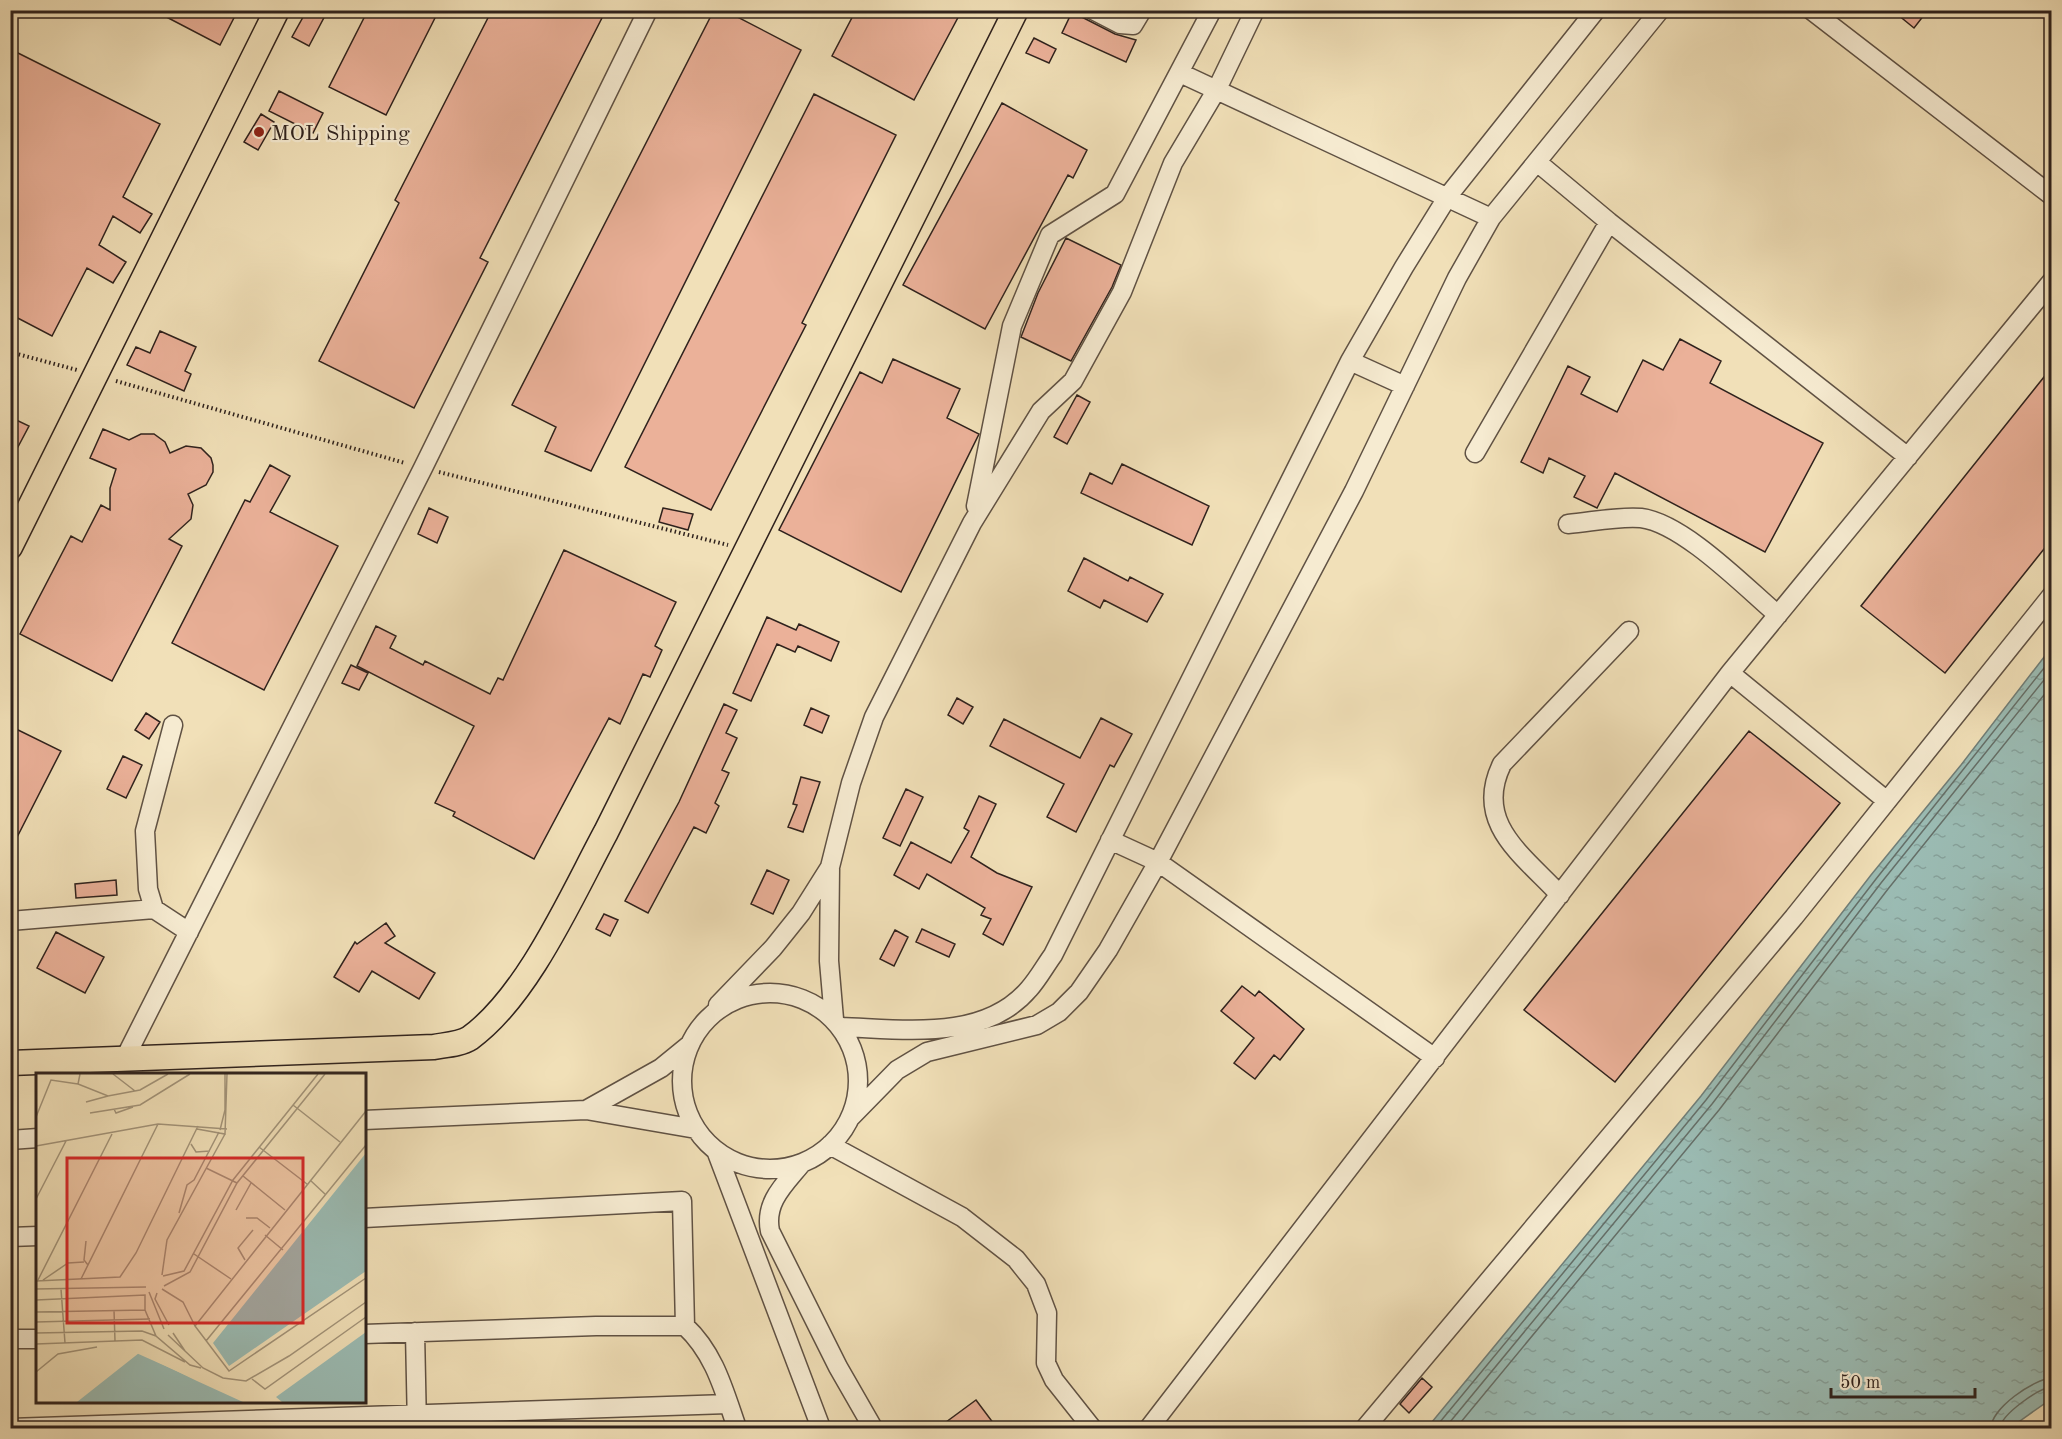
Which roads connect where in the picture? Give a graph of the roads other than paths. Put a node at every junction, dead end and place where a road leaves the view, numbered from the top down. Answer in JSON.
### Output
{"nodes":[{"id":1,"x":277,"y":10,"type":"edge"},
{"id":2,"x":648,"y":10,"type":"edge"},
{"id":3,"x":1016,"y":10,"type":"edge"},
{"id":4,"x":1093,"y":10,"type":"edge"},
{"id":5,"x":1142,"y":10,"type":"edge"},
{"id":6,"x":1212,"y":10,"type":"edge"},
{"id":7,"x":1255,"y":10,"type":"edge"},
{"id":8,"x":1596,"y":10,"type":"edge"},
{"id":9,"x":1660,"y":10,"type":"edge"},
{"id":10,"x":1811,"y":10,"type":"edge"},
{"id":11,"x":1180,"y":73,"type":"junction"},
{"id":12,"x":1217,"y":89,"type":"junction"},
{"id":13,"x":1537,"y":162,"type":"junction"},
{"id":14,"x":1448,"y":196,"type":"junction"},
{"id":15,"x":2052,"y":196,"type":"edge"},
{"id":16,"x":1491,"y":218,"type":"junction"},
{"id":17,"x":1608,"y":222,"type":"junction"},
{"id":18,"x":2052,"y":281,"type":"edge"},
{"id":19,"x":1350,"y":361,"type":"junction"},
{"id":20,"x":1405,"y":386,"type":"junction"},
{"id":21,"x":1475,"y":453,"type":"dead end"},
{"id":22,"x":1908,"y":457,"type":"junction"},
{"id":23,"x":972,"y":523,"type":"junction"},
{"id":24,"x":1568,"y":524,"type":"dead end"},
{"id":25,"x":10,"y":547,"type":"edge"},
{"id":26,"x":2052,"y":595,"type":"edge"},
{"id":27,"x":1778,"y":615,"type":"junction"},
{"id":28,"x":1629,"y":631,"type":"dead end"},
{"id":29,"x":1730,"y":673,"type":"junction"},
{"id":30,"x":173,"y":725,"type":"dead end"},
{"id":31,"x":1887,"y":801,"type":"junction"},
{"id":32,"x":1110,"y":840,"type":"junction"},
{"id":33,"x":1158,"y":862,"type":"junction"},
{"id":34,"x":831,"y":867,"type":"junction"},
{"id":35,"x":1560,"y":895,"type":"junction"},
{"id":36,"x":154,"y":909,"type":"junction"},
{"id":37,"x":10,"y":921,"type":"edge"},
{"id":38,"x":189,"y":932,"type":"junction"},
{"id":39,"x":709,"y":1016,"type":"junction"},
{"id":40,"x":838,"y":1023,"type":"junction"},
{"id":41,"x":687,"y":1046,"type":"junction"},
{"id":42,"x":1435,"y":1058,"type":"junction"},
{"id":43,"x":124,"y":1060,"type":"junction"},
{"id":44,"x":10,"y":1063,"type":"edge"},
{"id":45,"x":586,"y":1110,"type":"junction"},
{"id":46,"x":851,"y":1117,"type":"junction"},
{"id":47,"x":366,"y":1120,"type":"edge"},
{"id":48,"x":696,"y":1129,"type":"junction"},
{"id":49,"x":36,"y":1138,"type":"edge"},
{"id":50,"x":10,"y":1140,"type":"edge"},
{"id":51,"x":831,"y":1145,"type":"junction"},
{"id":52,"x":717,"y":1153,"type":"junction"},
{"id":53,"x":802,"y":1163,"type":"junction"},
{"id":54,"x":366,"y":1218,"type":"edge"},
{"id":55,"x":36,"y":1236,"type":"edge"},
{"id":56,"x":10,"y":1237,"type":"edge"},
{"id":57,"x":685,"y":1326,"type":"junction"},
{"id":58,"x":415,"y":1332,"type":"junction"},
{"id":59,"x":366,"y":1334,"type":"edge"},
{"id":60,"x":10,"y":1339,"type":"edge"},
{"id":61,"x":36,"y":1339,"type":"edge"},
{"id":62,"x":728,"y":1404,"type":"junction"},
{"id":63,"x":416,"y":1421,"type":"edge"},
{"id":64,"x":10,"y":1428,"type":"edge"},
{"id":65,"x":737,"y":1428,"type":"edge"},
{"id":66,"x":821,"y":1428,"type":"edge"},
{"id":67,"x":873,"y":1428,"type":"edge"},
{"id":68,"x":1092,"y":1428,"type":"edge"},
{"id":69,"x":1149,"y":1428,"type":"edge"},
{"id":70,"x":1365,"y":1428,"type":"edge"}],
"edges":[{"from":1,"to":25,"type":"main road"},
{"from":2,"to":38,"type":"street"},
{"from":3,"to":43,"type":"main road"},
{"from":4,"to":5,"type":"street"},
{"from":6,"to":11,"type":"street"},
{"from":7,"to":12,"type":"street"},
{"from":8,"to":14,"type":"street"},
{"from":9,"to":13,"type":"street"},
{"from":10,"to":15,"type":"street"},
{"from":11,"to":12,"type":"street"},
{"from":11,"to":23,"type":"street"},
{"from":12,"to":14,"type":"street"},
{"from":12,"to":23,"type":"street"},
{"from":13,"to":16,"type":"street"},
{"from":13,"to":17,"type":"street"},
{"from":14,"to":16,"type":"street"},
{"from":14,"to":19,"type":"street"},
{"from":16,"to":20,"type":"street"},
{"from":17,"to":21,"type":"street"},
{"from":17,"to":22,"type":"street"},
{"from":18,"to":22,"type":"street"},
{"from":19,"to":20,"type":"street"},
{"from":19,"to":32,"type":"street"},
{"from":20,"to":33,"type":"street"},
{"from":22,"to":27,"type":"street"},
{"from":23,"to":34,"type":"street"},
{"from":24,"to":27,"type":"street"},
{"from":26,"to":31,"type":"street"},
{"from":27,"to":29,"type":"street"},
{"from":28,"to":35,"type":"street"},
{"from":29,"to":31,"type":"street"},
{"from":29,"to":35,"type":"street"},
{"from":30,"to":36,"type":"street"},
{"from":31,"to":70,"type":"street"},
{"from":32,"to":33,"type":"street"},
{"from":32,"to":40,"type":"street"},
{"from":33,"to":42,"type":"street"},
{"from":33,"to":46,"type":"street"},
{"from":34,"to":39,"type":"street"},
{"from":34,"to":40,"type":"street"},
{"from":35,"to":42,"type":"street"},
{"from":36,"to":37,"type":"street"},
{"from":36,"to":38,"type":"street"},
{"from":38,"to":43,"type":"street"},
{"from":39,"to":40,"type":"street"},
{"from":39,"to":41,"type":"street"},
{"from":40,"to":46,"type":"street"},
{"from":41,"to":45,"type":"street"},
{"from":41,"to":48,"type":"street"},
{"from":42,"to":69,"type":"street"},
{"from":43,"to":44,"type":"main road"},
{"from":45,"to":47,"type":"street"},
{"from":45,"to":48,"type":"street"},
{"from":46,"to":51,"type":"street"},
{"from":48,"to":52,"type":"street"},
{"from":49,"to":50,"type":"street"},
{"from":51,"to":53,"type":"street"},
{"from":51,"to":68,"type":"street"},
{"from":52,"to":53,"type":"street"},
{"from":52,"to":66,"type":"street"},
{"from":53,"to":67,"type":"street"},
{"from":54,"to":57,"type":"street"},
{"from":55,"to":56,"type":"street"},
{"from":57,"to":58,"type":"street"},
{"from":57,"to":62,"type":"street"},
{"from":58,"to":59,"type":"street"},
{"from":58,"to":63,"type":"street"},
{"from":60,"to":61,"type":"street"},
{"from":62,"to":63,"type":"street"},
{"from":62,"to":65,"type":"street"},
{"from":63,"to":64,"type":"street"}]}
